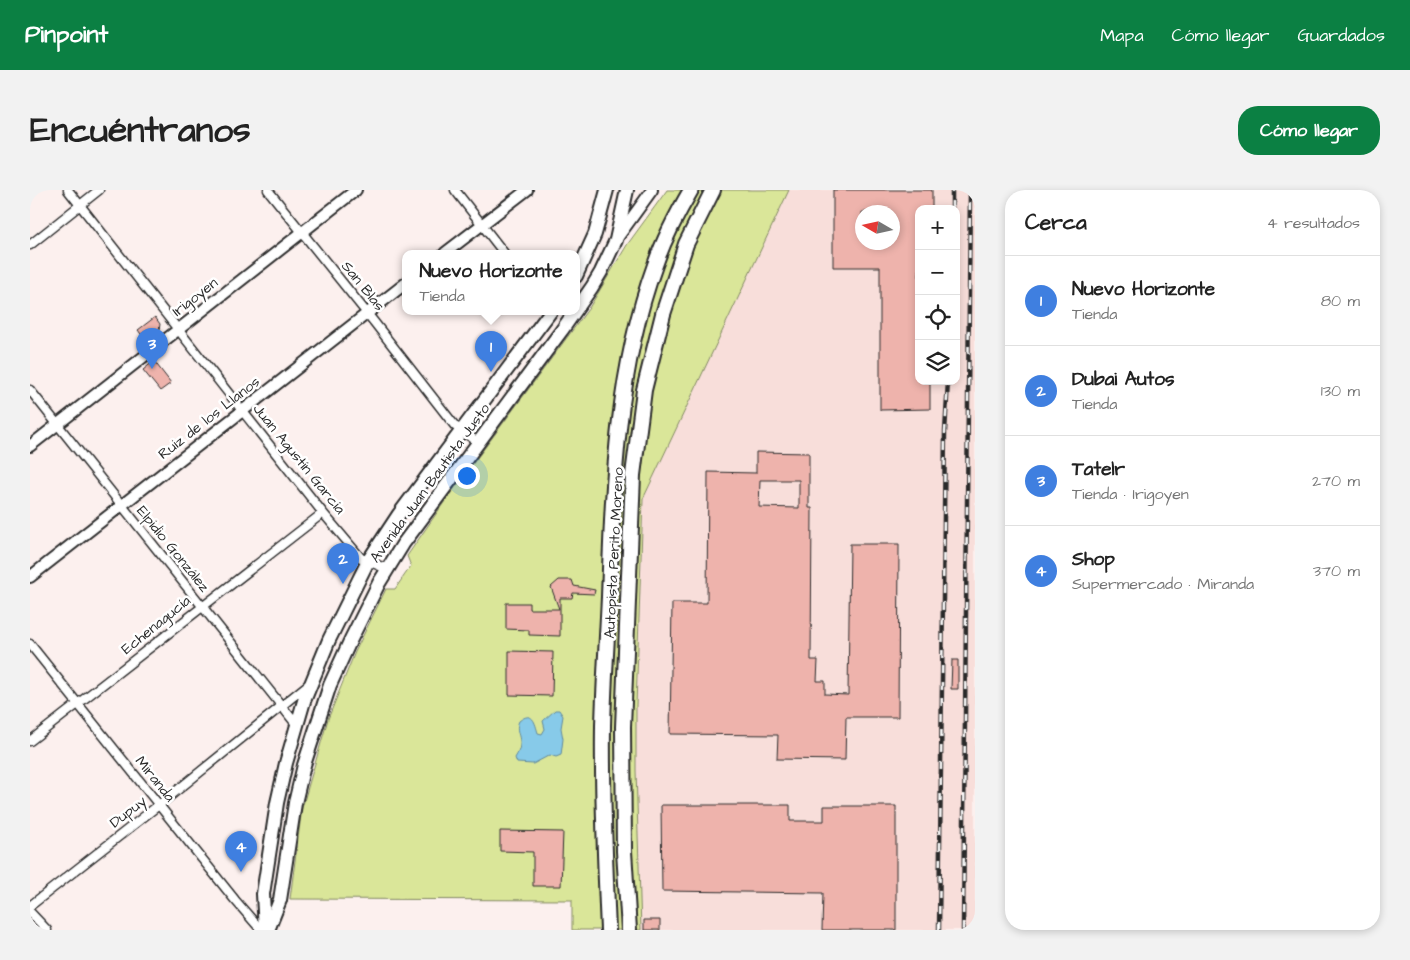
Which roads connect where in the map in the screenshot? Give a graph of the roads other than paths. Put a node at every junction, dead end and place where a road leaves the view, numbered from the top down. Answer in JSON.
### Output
{"nodes":[{"id":1,"x":68,"y":190,"type":"edge"},
{"id":2,"x":98,"y":190,"type":"edge"},
{"id":3,"x":268,"y":190,"type":"edge"},
{"id":4,"x":356,"y":190,"type":"edge"},
{"id":5,"x":455,"y":190,"type":"edge"},
{"id":6,"x":527,"y":190,"type":"edge"},
{"id":7,"x":607,"y":190,"type":"edge"},
{"id":8,"x":627,"y":190,"type":"edge"},
{"id":9,"x":652,"y":190,"type":"edge"},
{"id":10,"x":690,"y":190,"type":"edge"},
{"id":11,"x":713,"y":190,"type":"edge"},
{"id":12,"x":80,"y":204,"type":"junction"},
{"id":13,"x":482,"y":225,"type":"junction"},
{"id":14,"x":301,"y":233,"type":"junction"},
{"id":15,"x":616,"y":240,"type":"junction"},
{"id":16,"x":30,"y":244,"type":"edge"},
{"id":17,"x":449,"y":250,"type":"edge"},
{"id":18,"x":502,"y":250,"type":"edge"},
{"id":19,"x":580,"y":267,"type":"edge"},
{"id":20,"x":402,"y":286,"type":"edge"},
{"id":21,"x":580,"y":305,"type":"edge"},
{"id":22,"x":367,"y":313,"type":"junction"},
{"id":23,"x":547,"y":315,"type":"edge"},
{"id":24,"x":572,"y":315,"type":"edge"},
{"id":25,"x":178,"y":330,"type":"junction"},
{"id":26,"x":30,"y":390,"type":"edge"},
{"id":27,"x":243,"y":412,"type":"junction"},
{"id":28,"x":58,"y":424,"type":"junction"},
{"id":29,"x":462,"y":431,"type":"junction"},
{"id":30,"x":478,"y":442,"type":"junction"},
{"id":31,"x":30,"y":446,"type":"edge"},
{"id":32,"x":121,"y":506,"type":"junction"},
{"id":33,"x":323,"y":513,"type":"junction"},
{"id":34,"x":368,"y":561,"type":"junction"},
{"id":35,"x":387,"y":569,"type":"junction"},
{"id":36,"x":30,"y":577,"type":"edge"},
{"id":37,"x":202,"y":607,"type":"junction"},
{"id":38,"x":30,"y":644,"type":"edge"},
{"id":39,"x":312,"y":682,"type":"junction"},
{"id":40,"x":78,"y":705,"type":"junction"},
{"id":41,"x":281,"y":706,"type":"junction"},
{"id":42,"x":296,"y":724,"type":"junction"},
{"id":43,"x":30,"y":742,"type":"edge"},
{"id":44,"x":159,"y":805,"type":"junction"},
{"id":45,"x":30,"y":906,"type":"edge"},
{"id":46,"x":30,"y":912,"type":"edge"},
{"id":47,"x":46,"y":930,"type":"edge"},
{"id":48,"x":261,"y":930,"type":"edge"},
{"id":49,"x":266,"y":930,"type":"edge"},
{"id":50,"x":608,"y":930,"type":"edge"},
{"id":51,"x":629,"y":930,"type":"edge"}],
"edges":[{"from":1,"to":12,"type":"street","name":"Juan Agustín García"},
{"from":2,"to":12,"type":"street"},
{"from":3,"to":14,"type":"street","name":"San Blas"},
{"from":4,"to":14,"type":"street","name":"Irigoyen"},
{"from":5,"to":13,"type":"street"},
{"from":6,"to":13,"type":"street"},
{"from":7,"to":19,"type":"main road"},
{"from":8,"to":15,"type":"main road","name":"Avenida Juan Bautista Justo"},
{"from":9,"to":15,"type":"street"},
{"from":10,"to":50,"type":"highway","name":"Autopista Perito Moreno"},
{"from":11,"to":51,"type":"highway","name":"Autopista Perito Moreno"},
{"from":12,"to":16,"type":"street"},
{"from":12,"to":25,"type":"street","name":"Juan Agustín García"},
{"from":13,"to":17,"type":"street"},
{"from":13,"to":18,"type":"street"},
{"from":14,"to":22,"type":"street","name":"San Blas"},
{"from":14,"to":25,"type":"street","name":"Irigoyen"},
{"from":15,"to":21,"type":"main road","name":"Avenida Juan Bautista Justo"},
{"from":20,"to":22,"type":"street","name":"Ruiz de los Llanos"},
{"from":22,"to":27,"type":"street","name":"Ruiz de los Llanos"},
{"from":22,"to":29,"type":"street","name":"San Blas"},
{"from":23,"to":29,"type":"main road","name":"Avenida Juan Bautista Justo"},
{"from":24,"to":30,"type":"main road","name":"Avenida Juan Bautista Justo"},
{"from":25,"to":27,"type":"street","name":"Juan Agustín García"},
{"from":25,"to":28,"type":"street","name":"Irigoyen"},
{"from":26,"to":28,"type":"street","name":"Elpidio González"},
{"from":27,"to":32,"type":"street","name":"Ruiz de los Llanos"},
{"from":27,"to":33,"type":"street","name":"Juan Agustín García"},
{"from":28,"to":31,"type":"street","name":"Irigoyen"},
{"from":28,"to":32,"type":"street","name":"Elpidio González"},
{"from":29,"to":30,"type":"street","name":"San Blas"},
{"from":29,"to":34,"type":"main road","name":"Avenida Juan Bautista Justo"},
{"from":30,"to":35,"type":"main road","name":"Avenida Juan Bautista Justo"},
{"from":32,"to":36,"type":"street","name":"Ruiz de los Llanos"},
{"from":32,"to":37,"type":"street","name":"Elpidio González"},
{"from":33,"to":34,"type":"street","name":"Juan Agustín García"},
{"from":33,"to":37,"type":"street","name":"Echenagucía"},
{"from":34,"to":35,"type":"street","name":"Juan Agustín García"},
{"from":34,"to":39,"type":"main road","name":"Avenida Juan Bautista Justo"},
{"from":35,"to":49,"type":"main road","name":"Avenida Juan Bautista Justo"},
{"from":37,"to":40,"type":"street","name":"Echenagucía"},
{"from":37,"to":41,"type":"street","name":"Elpidio González"},
{"from":38,"to":40,"type":"street","name":"Miranda"},
{"from":39,"to":41,"type":"street","name":"Dupuy"},
{"from":39,"to":42,"type":"main road","name":"Avenida Juan Bautista Justo"},
{"from":40,"to":43,"type":"street","name":"Echenagucía"},
{"from":40,"to":44,"type":"street","name":"Miranda"},
{"from":41,"to":42,"type":"street","name":"Elpidio González"},
{"from":41,"to":44,"type":"street","name":"Dupuy"},
{"from":42,"to":49,"type":"main road","name":"Avenida Juan Bautista Justo"},
{"from":44,"to":45,"type":"street","name":"Dupuy"},
{"from":44,"to":48,"type":"street","name":"Miranda"},
{"from":46,"to":47,"type":"street"}]}
